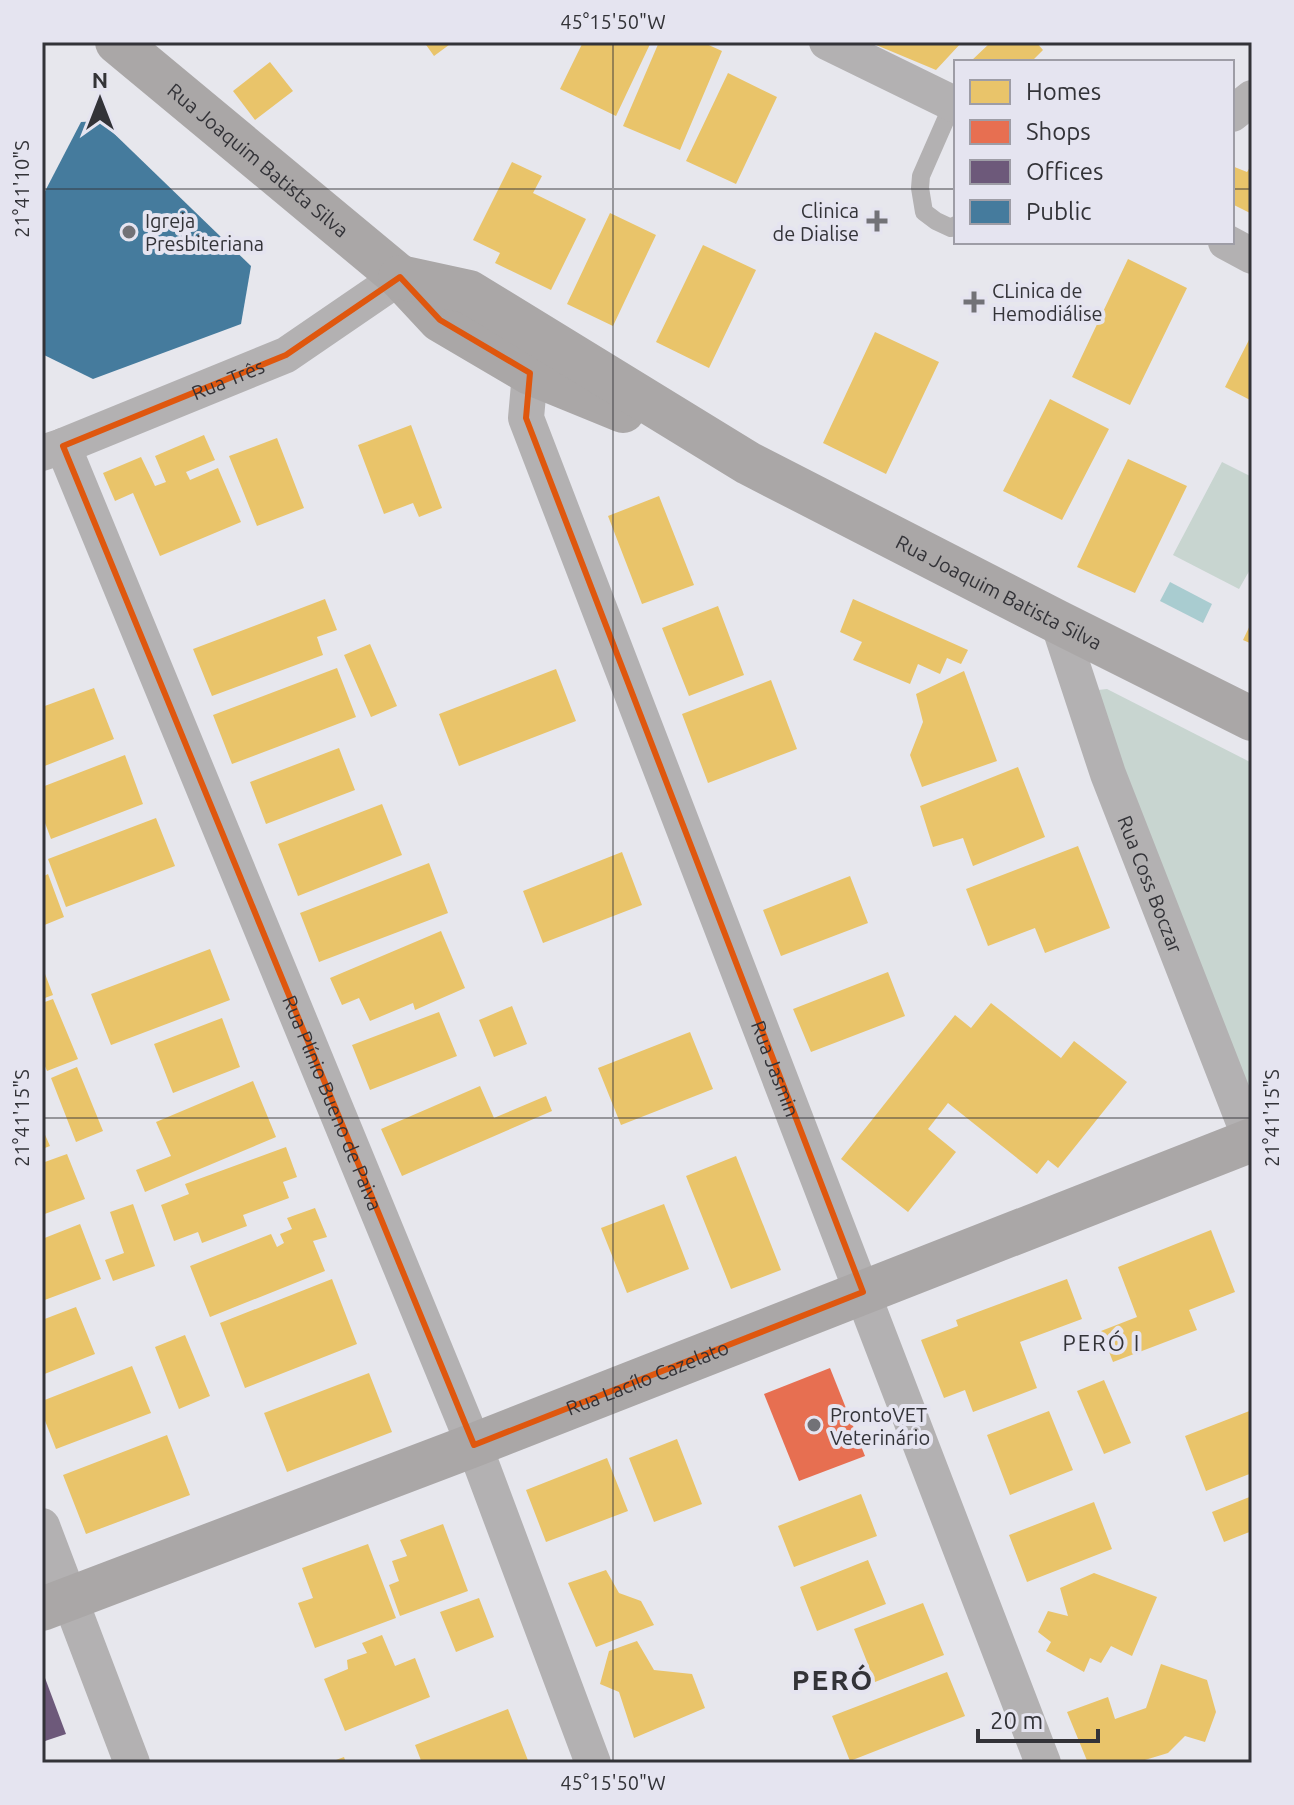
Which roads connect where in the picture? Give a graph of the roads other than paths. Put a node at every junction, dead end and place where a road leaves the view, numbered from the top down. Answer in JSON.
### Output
{"nodes":[{"id":1,"x":117,"y":42,"type":"edge"},
{"id":2,"x":827,"y":42,"type":"edge"},
{"id":3,"x":1252,"y":98,"type":"edge"},
{"id":4,"x":954,"y":104,"type":"edge"},
{"id":5,"x":1234,"y":112,"type":"edge"},
{"id":6,"x":954,"y":226,"type":"edge"},
{"id":7,"x":1230,"y":244,"type":"edge"},
{"id":8,"x":1252,"y":256,"type":"edge"},
{"id":9,"x":400,"y":277,"type":"junction"},
{"id":10,"x":530,"y":373,"type":"junction"},
{"id":11,"x":52,"y":450,"type":"edge"},
{"id":12,"x":748,"y":463,"type":"junction"},
{"id":13,"x":1058,"y":622,"type":"junction"},
{"id":14,"x":1252,"y":719,"type":"edge"},
{"id":15,"x":1252,"y":1141,"type":"edge"},
{"id":16,"x":863,"y":1292,"type":"junction"},
{"id":17,"x":474,"y":1445,"type":"junction"},
{"id":18,"x":42,"y":1526,"type":"edge"},
{"id":19,"x":56,"y":1603,"type":"edge"},
{"id":20,"x":132,"y":1763,"type":"edge"},
{"id":21,"x":593,"y":1763,"type":"edge"},
{"id":22,"x":1043,"y":1763,"type":"edge"}],
"edges":[{"from":1,"to":9,"type":"street","name":"Rua Joaquim Batista Silva"},
{"from":2,"to":4,"type":"street"},
{"from":3,"to":5,"type":"street"},
{"from":4,"to":6,"type":"lane"},
{"from":7,"to":8,"type":"street"},
{"from":9,"to":10,"type":"street","name":"Rua Joaquim Batista Silva"},
{"from":9,"to":11,"type":"street","name":"Rua Três"},
{"from":9,"to":12,"type":"street","name":"Rua Joaquim Batista Silva"},
{"from":10,"to":12,"type":"street","name":"Rua Joaquim Batista Silva"},
{"from":10,"to":16,"type":"street","name":"Rua Jasmin"},
{"from":11,"to":17,"type":"street","name":"Rua Plínio Bueno de Paiva"},
{"from":12,"to":13,"type":"street","name":"Rua Joaquim Batista Silva"},
{"from":13,"to":14,"type":"street","name":"Rua Joaquim Batista Silva"},
{"from":13,"to":15,"type":"street","name":"Rua Coss Boczar"},
{"from":15,"to":16,"type":"street","name":"Rua Lacílo Cazelato"},
{"from":16,"to":17,"type":"street","name":"Rua Lacílo Cazelato"},
{"from":16,"to":22,"type":"street","name":"Rua Jasmin"},
{"from":17,"to":19,"type":"street","name":"Rua Lacílo Cazelato"},
{"from":17,"to":21,"type":"street","name":"Rua Plínio Bueno de Paiva"},
{"from":18,"to":19,"type":"street"},
{"from":19,"to":20,"type":"street"}]}
